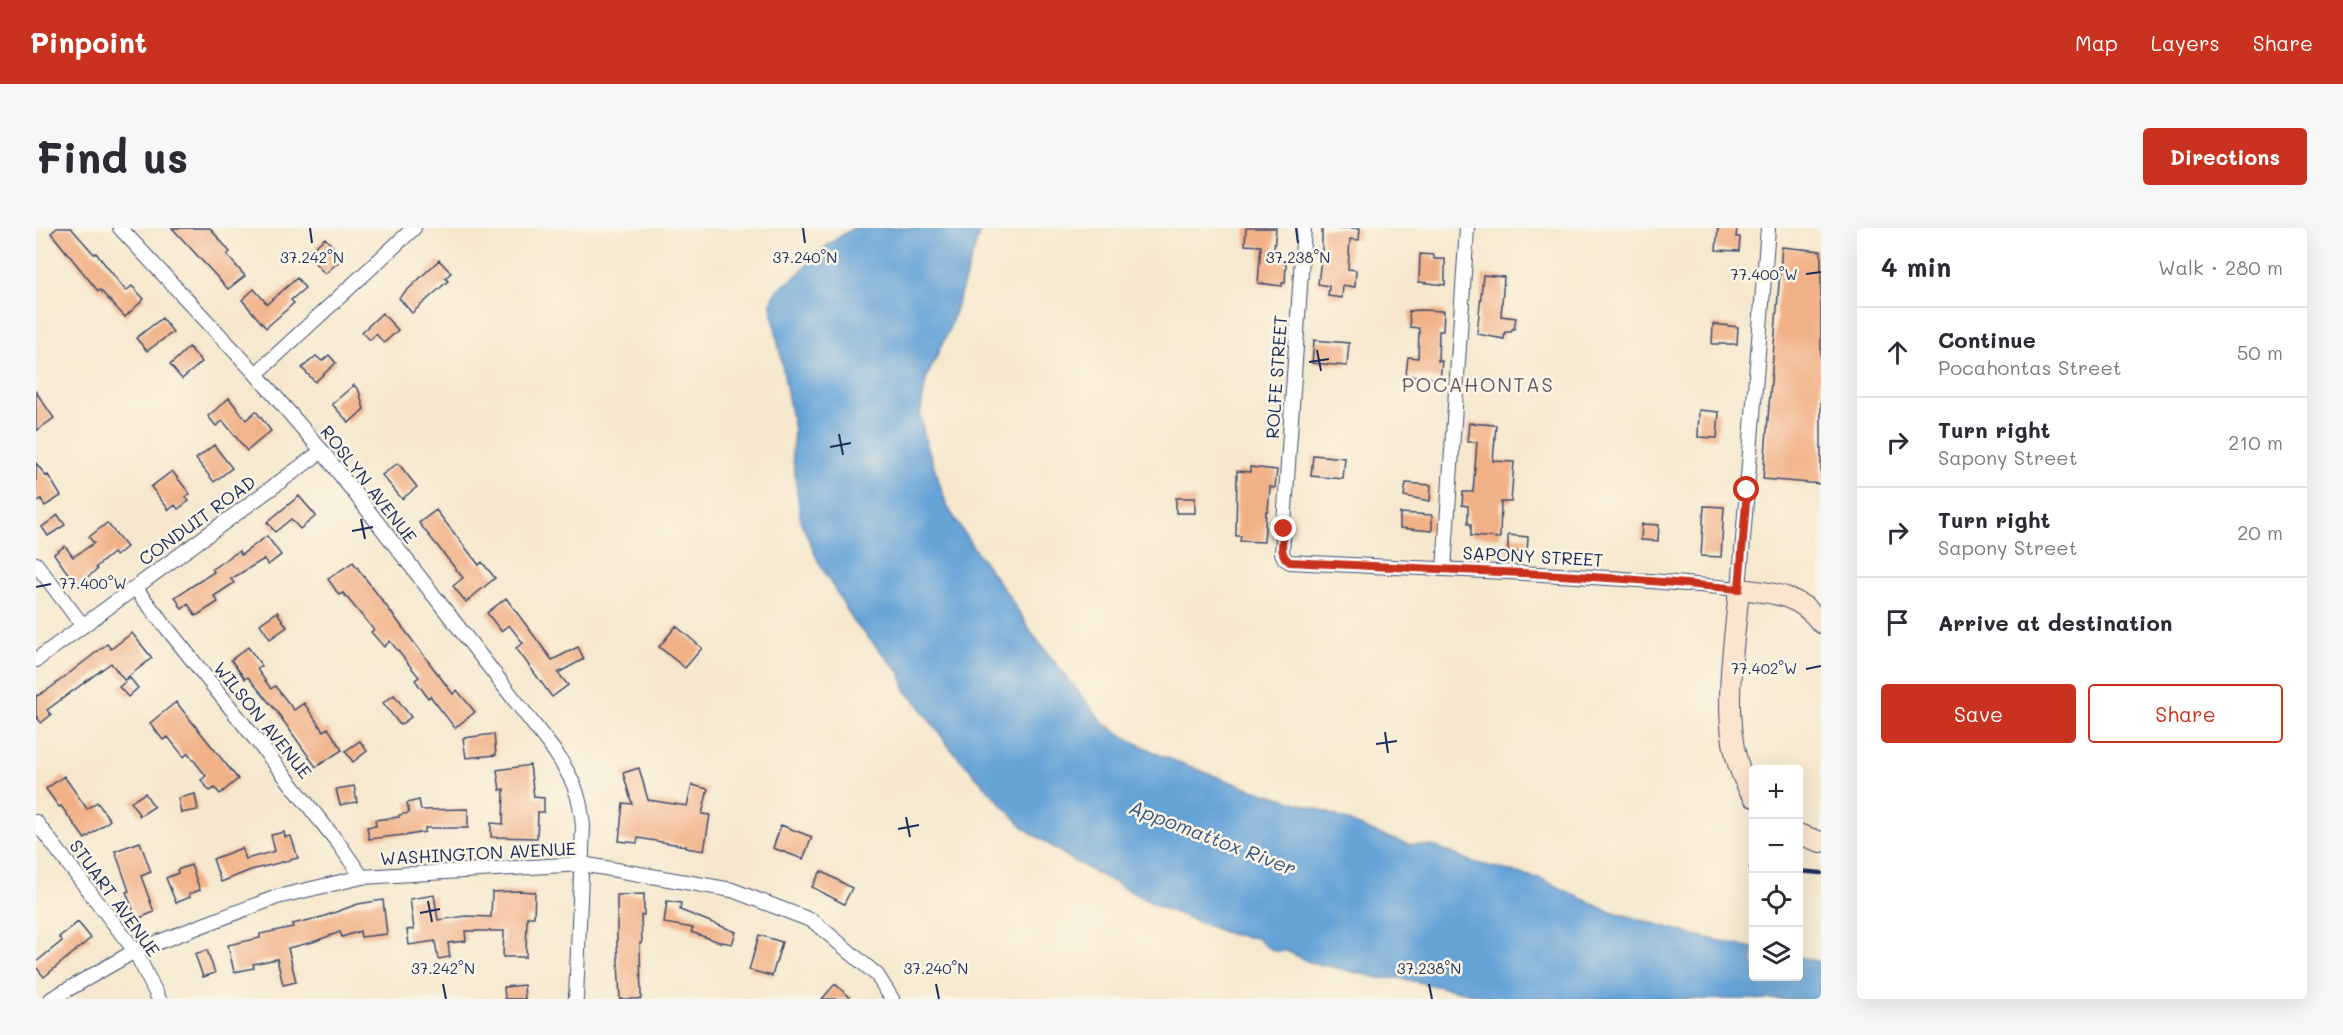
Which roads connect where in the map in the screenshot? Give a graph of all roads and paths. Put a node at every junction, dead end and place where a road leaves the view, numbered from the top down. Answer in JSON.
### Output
{"nodes":[{"id":1,"x":120,"y":228,"type":"edge"},
{"id":2,"x":414,"y":228,"type":"edge"},
{"id":3,"x":1304,"y":228,"type":"edge"},
{"id":4,"x":1467,"y":228,"type":"edge"},
{"id":5,"x":1768,"y":228,"type":"edge"},
{"id":6,"x":256,"y":374,"type":"junction"},
{"id":7,"x":322,"y":451,"type":"junction"},
{"id":8,"x":1284,"y":529,"type":"joint"},
{"id":9,"x":36,"y":564,"type":"edge"},
{"id":10,"x":1444,"y":569,"type":"junction"},
{"id":11,"x":135,"y":588,"type":"junction"},
{"id":12,"x":1739,"y":589,"type":"junction"},
{"id":13,"x":1821,"y":623,"type":"edge"},
{"id":14,"x":84,"y":626,"type":"junction"},
{"id":15,"x":36,"y":660,"type":"edge"},
{"id":16,"x":1749,"y":788,"type":"edge"},
{"id":17,"x":36,"y":822,"type":"edge"},
{"id":18,"x":1803,"y":836,"type":"edge"},
{"id":19,"x":1821,"y":842,"type":"edge"},
{"id":20,"x":582,"y":864,"type":"junction"},
{"id":21,"x":362,"y":877,"type":"junction"},
{"id":22,"x":135,"y":951,"type":"junction"},
{"id":23,"x":51,"y":999,"type":"edge"},
{"id":24,"x":159,"y":999,"type":"edge"},
{"id":25,"x":576,"y":999,"type":"edge"},
{"id":26,"x":892,"y":999,"type":"edge"}],
"edges":[{"from":1,"to":6,"type":"street","name":"ROSLYN AVENUE"},
{"from":2,"to":6,"type":"street"},
{"from":3,"to":8,"type":"street","name":"ROLFE STREET"},
{"from":4,"to":10,"type":"street"},
{"from":5,"to":12,"type":"street"},
{"from":6,"to":7,"type":"street","name":"ROSLYN AVENUE"},
{"from":7,"to":11,"type":"street","name":"CONDUIT ROAD"},
{"from":7,"to":20,"type":"street","name":"ROSLYN AVENUE"},
{"from":8,"to":10,"type":"street","name":"SAPONY STREET"},
{"from":9,"to":14,"type":"street"},
{"from":10,"to":12,"type":"street","name":"SAPONY STREET"},
{"from":11,"to":14,"type":"street","name":"CONDUIT ROAD"},
{"from":11,"to":21,"type":"street","name":"WILSON AVENUE"},
{"from":12,"to":13,"type":"street"},
{"from":12,"to":16,"type":"street"},
{"from":14,"to":15,"type":"street","name":"CONDUIT ROAD"},
{"from":17,"to":22,"type":"street","name":"STUART AVENUE"},
{"from":18,"to":19,"type":"street"},
{"from":20,"to":21,"type":"street","name":"WASHINGTON AVENUE"},
{"from":20,"to":25,"type":"street","name":"ROSLYN AVENUE"},
{"from":20,"to":26,"type":"street","name":"WASHINGTON AVENUE"},
{"from":21,"to":22,"type":"street","name":"WASHINGTON AVENUE"},
{"from":22,"to":23,"type":"street","name":"WASHINGTON AVENUE"},
{"from":22,"to":24,"type":"street","name":"STUART AVENUE"}]}
